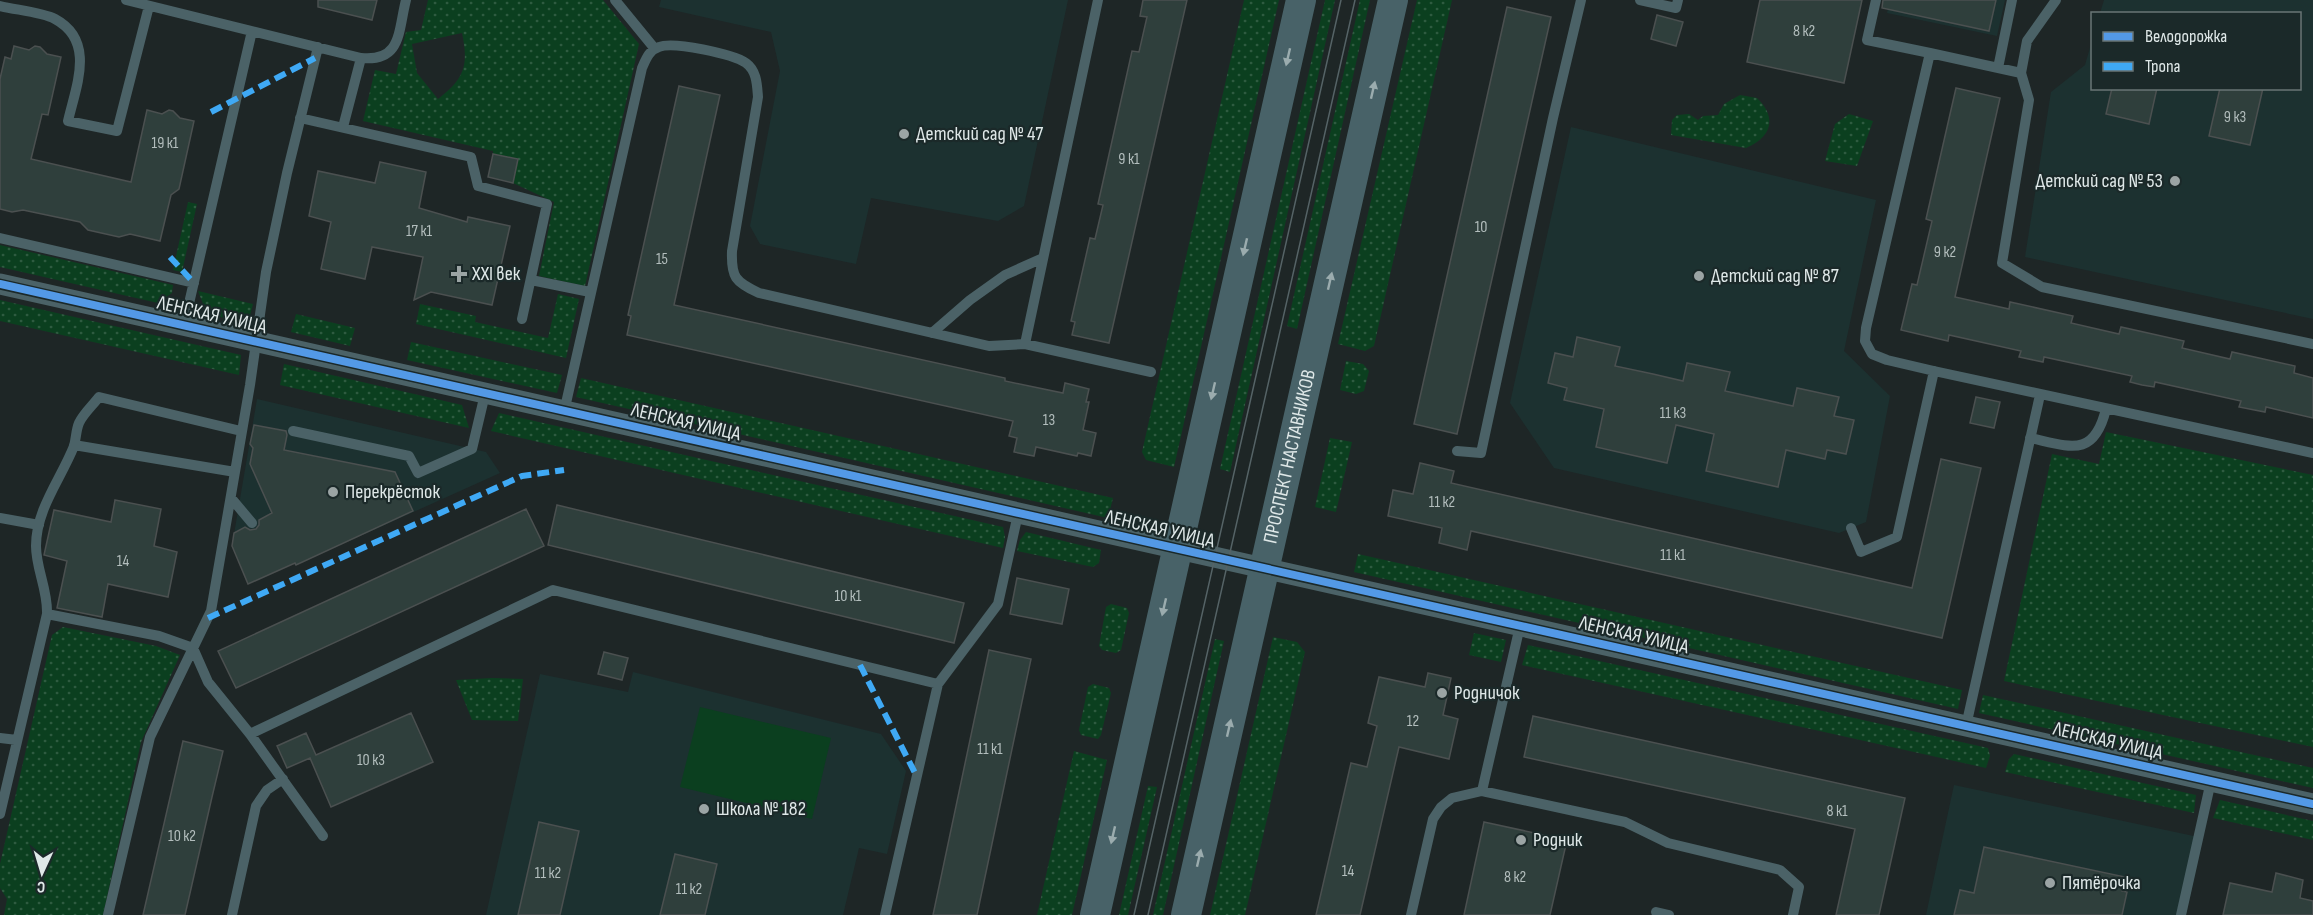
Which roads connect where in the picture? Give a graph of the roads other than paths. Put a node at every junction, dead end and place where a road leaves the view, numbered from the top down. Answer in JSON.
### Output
{"nodes":[{"id":1,"x":126,"y":0,"type":"edge"},
{"id":2,"x":406,"y":0,"type":"edge"},
{"id":3,"x":615,"y":0,"type":"edge"},
{"id":4,"x":1098,"y":0,"type":"edge"},
{"id":5,"x":1301,"y":0,"type":"edge"},
{"id":6,"x":1394,"y":0,"type":"edge"},
{"id":7,"x":1581,"y":0,"type":"edge"},
{"id":8,"x":1640,"y":0,"type":"edge"},
{"id":9,"x":1678,"y":0,"type":"edge"},
{"id":10,"x":1876,"y":0,"type":"edge"},
{"id":11,"x":2012,"y":0,"type":"edge"},
{"id":12,"x":2056,"y":0,"type":"edge"},
{"id":13,"x":0,"y":6,"type":"edge"},
{"id":14,"x":149,"y":6,"type":"junction"},
{"id":15,"x":252,"y":31,"type":"junction"},
{"id":16,"x":318,"y":47,"type":"junction"},
{"id":17,"x":655,"y":48,"type":"junction"},
{"id":18,"x":1930,"y":53,"type":"junction"},
{"id":19,"x":361,"y":58,"type":"junction"},
{"id":20,"x":1998,"y":68,"type":"junction"},
{"id":21,"x":2021,"y":73,"type":"junction"},
{"id":22,"x":300,"y":118,"type":"junction"},
{"id":23,"x":343,"y":127,"type":"junction"},
{"id":24,"x":0,"y":238,"type":"edge"},
{"id":25,"x":1043,"y":258,"type":"junction"},
{"id":26,"x":531,"y":280,"type":"junction"},
{"id":27,"x":194,"y":283,"type":"junction"},
{"id":28,"x":0,"y":284,"type":"edge"},
{"id":29,"x":590,"y":292,"type":"junction"},
{"id":30,"x":522,"y":319,"type":"dead end"},
{"id":31,"x":184,"y":325,"type":"junction"},
{"id":32,"x":932,"y":333,"type":"junction"},
{"id":33,"x":256,"y":342,"type":"junction"},
{"id":34,"x":1025,"y":344,"type":"junction"},
{"id":35,"x":2313,"y":344,"type":"edge"},
{"id":36,"x":1934,"y":371,"type":"junction"},
{"id":37,"x":1151,"y":372,"type":"dead end"},
{"id":38,"x":484,"y":394,"type":"junction"},
{"id":39,"x":2040,"y":394,"type":"junction"},
{"id":40,"x":2106,"y":409,"type":"junction"},
{"id":41,"x":564,"y":412,"type":"junction"},
{"id":42,"x":241,"y":431,"type":"junction"},
{"id":43,"x":293,"y":431,"type":"dead end"},
{"id":44,"x":2030,"y":438,"type":"junction"},
{"id":45,"x":74,"y":445,"type":"junction"},
{"id":46,"x":1457,"y":451,"type":"dead end"},
{"id":47,"x":2313,"y":453,"type":"edge"},
{"id":48,"x":235,"y":472,"type":"junction"},
{"id":49,"x":231,"y":498,"type":"junction"},
{"id":50,"x":1018,"y":514,"type":"junction"},
{"id":51,"x":0,"y":518,"type":"edge"},
{"id":52,"x":252,"y":523,"type":"dead end"},
{"id":53,"x":39,"y":525,"type":"junction"},
{"id":54,"x":1851,"y":528,"type":"dead end"},
{"id":55,"x":1177,"y":550,"type":"junction"},
{"id":56,"x":1264,"y":569,"type":"junction"},
{"id":57,"x":47,"y":614,"type":"junction"},
{"id":58,"x":1520,"y":626,"type":"junction"},
{"id":59,"x":193,"y":648,"type":"junction"},
{"id":60,"x":938,"y":684,"type":"junction"},
{"id":61,"x":1966,"y":726,"type":"junction"},
{"id":62,"x":250,"y":734,"type":"junction"},
{"id":63,"x":0,"y":738,"type":"edge"},
{"id":64,"x":17,"y":740,"type":"junction"},
{"id":65,"x":283,"y":779,"type":"junction"},
{"id":66,"x":2211,"y":781,"type":"junction"},
{"id":67,"x":1482,"y":791,"type":"junction"},
{"id":68,"x":2313,"y":804,"type":"edge"},
{"id":69,"x":0,"y":814,"type":"edge"},
{"id":70,"x":323,"y":836,"type":"dead end"},
{"id":71,"x":1656,"y":912,"type":"dead end"},
{"id":72,"x":108,"y":915,"type":"edge"},
{"id":73,"x":232,"y":915,"type":"edge"},
{"id":74,"x":885,"y":915,"type":"edge"},
{"id":75,"x":1095,"y":915,"type":"edge"},
{"id":76,"x":1186,"y":915,"type":"edge"},
{"id":77,"x":1411,"y":915,"type":"edge"},
{"id":78,"x":1669,"y":915,"type":"edge"},
{"id":79,"x":1793,"y":915,"type":"edge"},
{"id":80,"x":2181,"y":915,"type":"edge"}],
"edges":[{"from":1,"to":14,"type":"lane"},
{"from":2,"to":19,"type":"lane"},
{"from":3,"to":17,"type":"lane"},
{"from":4,"to":25,"type":"lane"},
{"from":5,"to":55,"type":"main road","one_way":true},
{"from":56,"to":6,"type":"main road","name":"ПРОСПЕКТ НАСТАВНИКОВ","one_way":true},
{"from":7,"to":46,"type":"lane"},
{"from":8,"to":9,"type":"lane"},
{"from":10,"to":18,"type":"lane"},
{"from":11,"to":20,"type":"lane"},
{"from":12,"to":21,"type":"lane"},
{"from":13,"to":14,"type":"lane"},
{"from":14,"to":15,"type":"lane"},
{"from":15,"to":16,"type":"lane"},
{"from":15,"to":27,"type":"lane"},
{"from":16,"to":19,"type":"lane"},
{"from":16,"to":22,"type":"lane"},
{"from":17,"to":29,"type":"lane"},
{"from":17,"to":32,"type":"lane"},
{"from":18,"to":20,"type":"lane"},
{"from":18,"to":36,"type":"lane"},
{"from":19,"to":23,"type":"lane"},
{"from":20,"to":21,"type":"lane"},
{"from":21,"to":35,"type":"lane"},
{"from":22,"to":23,"type":"lane"},
{"from":22,"to":33,"type":"lane"},
{"from":23,"to":26,"type":"lane"},
{"from":24,"to":27,"type":"lane"},
{"from":25,"to":32,"type":"lane"},
{"from":25,"to":34,"type":"lane"},
{"from":26,"to":29,"type":"lane"},
{"from":26,"to":30,"type":"lane"},
{"from":27,"to":31,"type":"lane"},
{"from":28,"to":31,"type":"street","name":"ЛЕНСКАЯ УЛИЦА"},
{"from":29,"to":41,"type":"lane"},
{"from":31,"to":33,"type":"street","name":"ЛЕНСКАЯ УЛИЦА"},
{"from":32,"to":34,"type":"lane"},
{"from":33,"to":38,"type":"street","name":"ЛЕНСКАЯ УЛИЦА"},
{"from":33,"to":42,"type":"lane"},
{"from":34,"to":37,"type":"lane"},
{"from":36,"to":39,"type":"lane"},
{"from":36,"to":54,"type":"lane"},
{"from":38,"to":41,"type":"street","name":"ЛЕНСКАЯ УЛИЦА"},
{"from":38,"to":43,"type":"lane"},
{"from":39,"to":40,"type":"lane"},
{"from":39,"to":44,"type":"lane"},
{"from":40,"to":44,"type":"lane"},
{"from":40,"to":47,"type":"lane"},
{"from":41,"to":50,"type":"street","name":"ЛЕНСКАЯ УЛИЦА"},
{"from":42,"to":45,"type":"lane"},
{"from":42,"to":48,"type":"lane"},
{"from":44,"to":61,"type":"lane"},
{"from":45,"to":48,"type":"lane"},
{"from":45,"to":53,"type":"lane"},
{"from":48,"to":49,"type":"lane"},
{"from":49,"to":52,"type":"lane"},
{"from":49,"to":59,"type":"lane"},
{"from":50,"to":55,"type":"street","name":"ЛЕНСКАЯ УЛИЦА"},
{"from":50,"to":60,"type":"lane"},
{"from":51,"to":53,"type":"lane"},
{"from":53,"to":57,"type":"lane"},
{"from":55,"to":56,"type":"street","name":"ЛЕНСКАЯ УЛИЦА"},
{"from":55,"to":75,"type":"main road","one_way":true},
{"from":56,"to":58,"type":"street","name":"ЛЕНСКАЯ УЛИЦА"},
{"from":76,"to":56,"type":"main road","name":"ПРОСПЕКТ НАСТАВНИКОВ","one_way":true},
{"from":57,"to":59,"type":"lane"},
{"from":57,"to":64,"type":"lane"},
{"from":58,"to":61,"type":"street","name":"ЛЕНСКАЯ УЛИЦА"},
{"from":58,"to":67,"type":"lane"},
{"from":59,"to":62,"type":"lane"},
{"from":59,"to":72,"type":"lane"},
{"from":60,"to":62,"type":"lane"},
{"from":60,"to":74,"type":"lane"},
{"from":61,"to":66,"type":"street","name":"ЛЕНСКАЯ УЛИЦА"},
{"from":62,"to":65,"type":"lane"},
{"from":63,"to":64,"type":"lane"},
{"from":64,"to":69,"type":"lane"},
{"from":65,"to":70,"type":"lane"},
{"from":65,"to":73,"type":"lane"},
{"from":66,"to":68,"type":"street","name":"ЛЕНСКАЯ УЛИЦА"},
{"from":66,"to":80,"type":"lane"},
{"from":67,"to":77,"type":"lane"},
{"from":67,"to":79,"type":"lane"},
{"from":71,"to":78,"type":"lane"}]}
